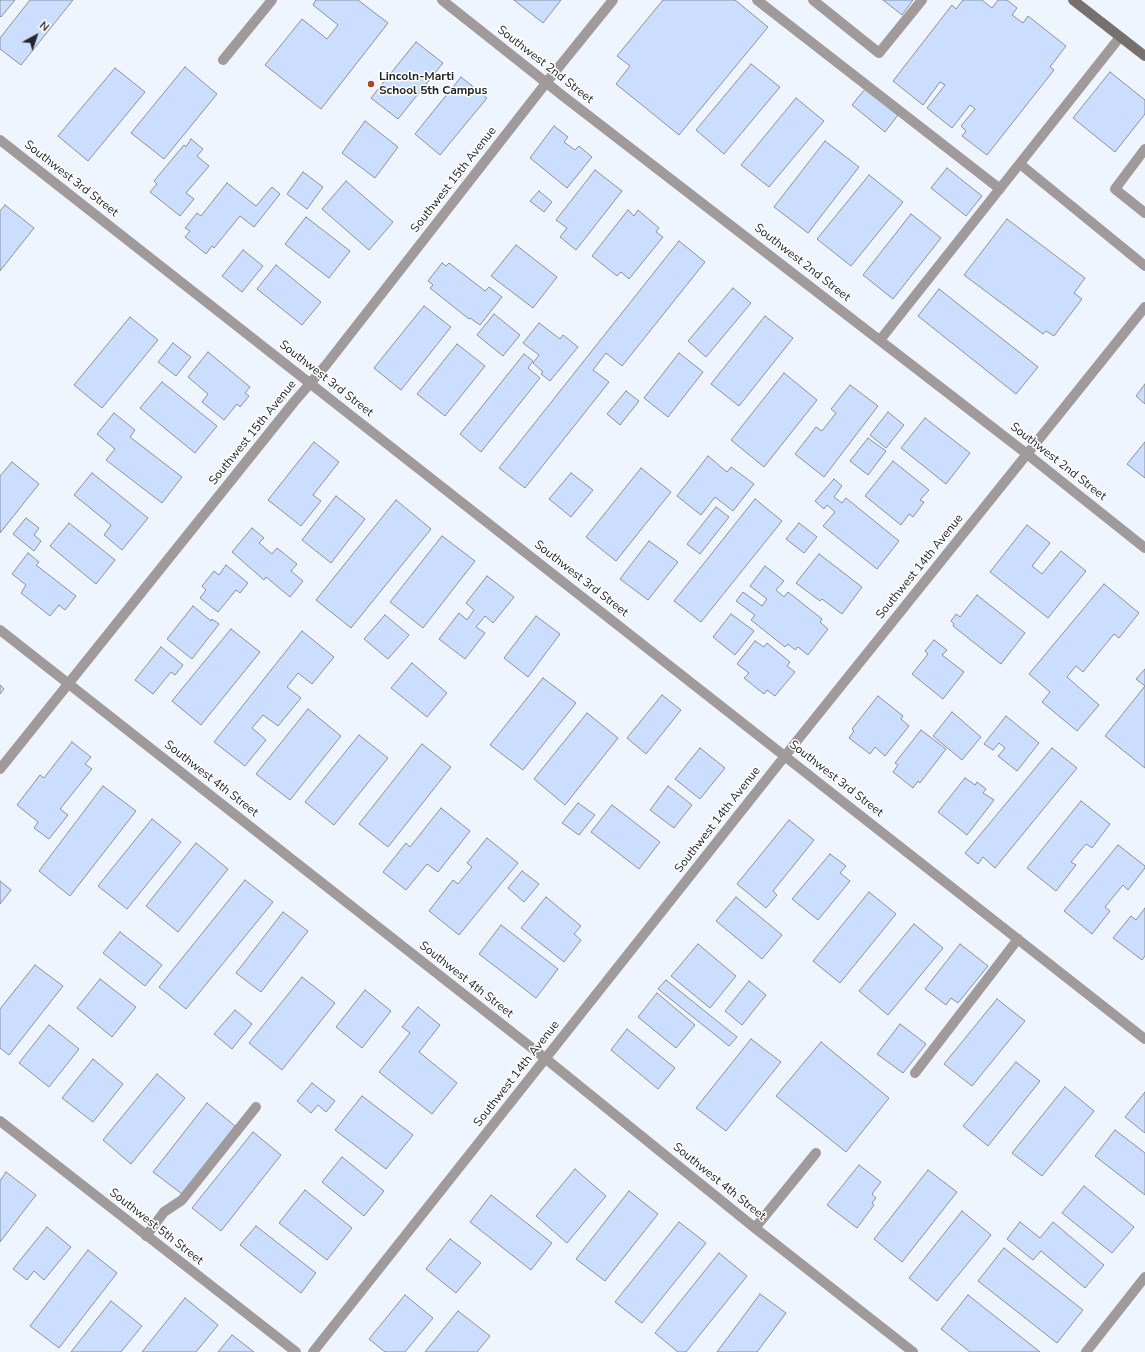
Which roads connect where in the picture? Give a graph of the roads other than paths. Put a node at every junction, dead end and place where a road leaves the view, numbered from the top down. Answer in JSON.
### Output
{"nodes":[{"id":1,"x":272,"y":0,"type":"edge"},
{"id":2,"x":442,"y":0,"type":"edge"},
{"id":3,"x":613,"y":0,"type":"edge"},
{"id":4,"x":756,"y":0,"type":"edge"},
{"id":5,"x":813,"y":0,"type":"edge"},
{"id":6,"x":922,"y":0,"type":"edge"},
{"id":7,"x":1073,"y":0,"type":"edge"},
{"id":8,"x":1120,"y":37,"type":"junction"},
{"id":9,"x":1145,"y":56,"type":"edge"},
{"id":10,"x":223,"y":60,"type":"dead end"},
{"id":11,"x":546,"y":83,"type":"junction"},
{"id":12,"x":0,"y":140,"type":"edge"},
{"id":13,"x":1145,"y":149,"type":"edge"},
{"id":14,"x":1020,"y":164,"type":"junction"},
{"id":15,"x":1000,"y":189,"type":"junction"},
{"id":16,"x":1145,"y":213,"type":"edge"},
{"id":17,"x":1145,"y":266,"type":"edge"},
{"id":18,"x":1143,"y":313,"type":"edge"},
{"id":19,"x":880,"y":340,"type":"junction"},
{"id":20,"x":311,"y":383,"type":"junction"},
{"id":21,"x":1027,"y":454,"type":"junction"},
{"id":22,"x":1145,"y":548,"type":"edge"},
{"id":23,"x":0,"y":630,"type":"edge"},
{"id":24,"x":68,"y":683,"type":"junction"},
{"id":25,"x":786,"y":756,"type":"junction"},
{"id":26,"x":0,"y":769,"type":"edge"},
{"id":27,"x":1018,"y":939,"type":"junction"},
{"id":28,"x":1145,"y":1039,"type":"edge"},
{"id":29,"x":546,"y":1059,"type":"junction"},
{"id":30,"x":915,"y":1073,"type":"dead end"},
{"id":31,"x":256,"y":1107,"type":"dead end"},
{"id":32,"x":0,"y":1121,"type":"edge"},
{"id":33,"x":816,"y":1153,"type":"dead end"},
{"id":34,"x":755,"y":1228,"type":"junction"},
{"id":35,"x":146,"y":1236,"type":"junction"},
{"id":36,"x":1145,"y":1277,"type":"edge"},
{"id":37,"x":296,"y":1352,"type":"edge"},
{"id":38,"x":313,"y":1352,"type":"edge"},
{"id":39,"x":913,"y":1352,"type":"edge"},
{"id":40,"x":1086,"y":1352,"type":"edge"}],
"edges":[{"from":1,"to":10,"type":"street"},
{"from":2,"to":11,"type":"street","name":"Southwest 2nd Street"},
{"from":3,"to":11,"type":"street","name":"Southwest 15th Avenue"},
{"from":4,"to":15,"type":"street"},
{"from":5,"to":6,"type":"street"},
{"from":7,"to":8,"type":"main road"},
{"from":8,"to":9,"type":"main road"},
{"from":8,"to":14,"type":"street"},
{"from":11,"to":19,"type":"street","name":"Southwest 2nd Street"},
{"from":11,"to":20,"type":"street","name":"Southwest 15th Avenue"},
{"from":12,"to":20,"type":"street","name":"Southwest 3rd Street"},
{"from":13,"to":16,"type":"street"},
{"from":14,"to":15,"type":"street"},
{"from":14,"to":17,"type":"street"},
{"from":15,"to":19,"type":"street"},
{"from":18,"to":21,"type":"street","name":"Southwest 14th Avenue"},
{"from":19,"to":21,"type":"street","name":"Southwest 2nd Street"},
{"from":20,"to":24,"type":"street","name":"Southwest 15th Avenue"},
{"from":20,"to":25,"type":"street","name":"Southwest 3rd Street"},
{"from":21,"to":22,"type":"street","name":"Southwest 2nd Street"},
{"from":21,"to":25,"type":"street","name":"Southwest 14th Avenue"},
{"from":23,"to":24,"type":"street","name":"Southwest 4th Street"},
{"from":24,"to":26,"type":"street","name":"Southwest 15th Avenue"},
{"from":24,"to":29,"type":"street","name":"Southwest 4th Street"},
{"from":25,"to":27,"type":"street","name":"Southwest 3rd Street"},
{"from":25,"to":29,"type":"street","name":"Southwest 14th Avenue"},
{"from":27,"to":28,"type":"street","name":"Southwest 3rd Street"},
{"from":27,"to":30,"type":"street"},
{"from":29,"to":34,"type":"street","name":"Southwest 4th Street"},
{"from":29,"to":38,"type":"street","name":"Southwest 14th Avenue"},
{"from":31,"to":35,"type":"street"},
{"from":32,"to":35,"type":"street","name":"Southwest 5th Street"},
{"from":33,"to":34,"type":"street"},
{"from":34,"to":39,"type":"street","name":"Southwest 4th Street"},
{"from":35,"to":37,"type":"street","name":"Southwest 5th Street"},
{"from":36,"to":40,"type":"street"}]}
